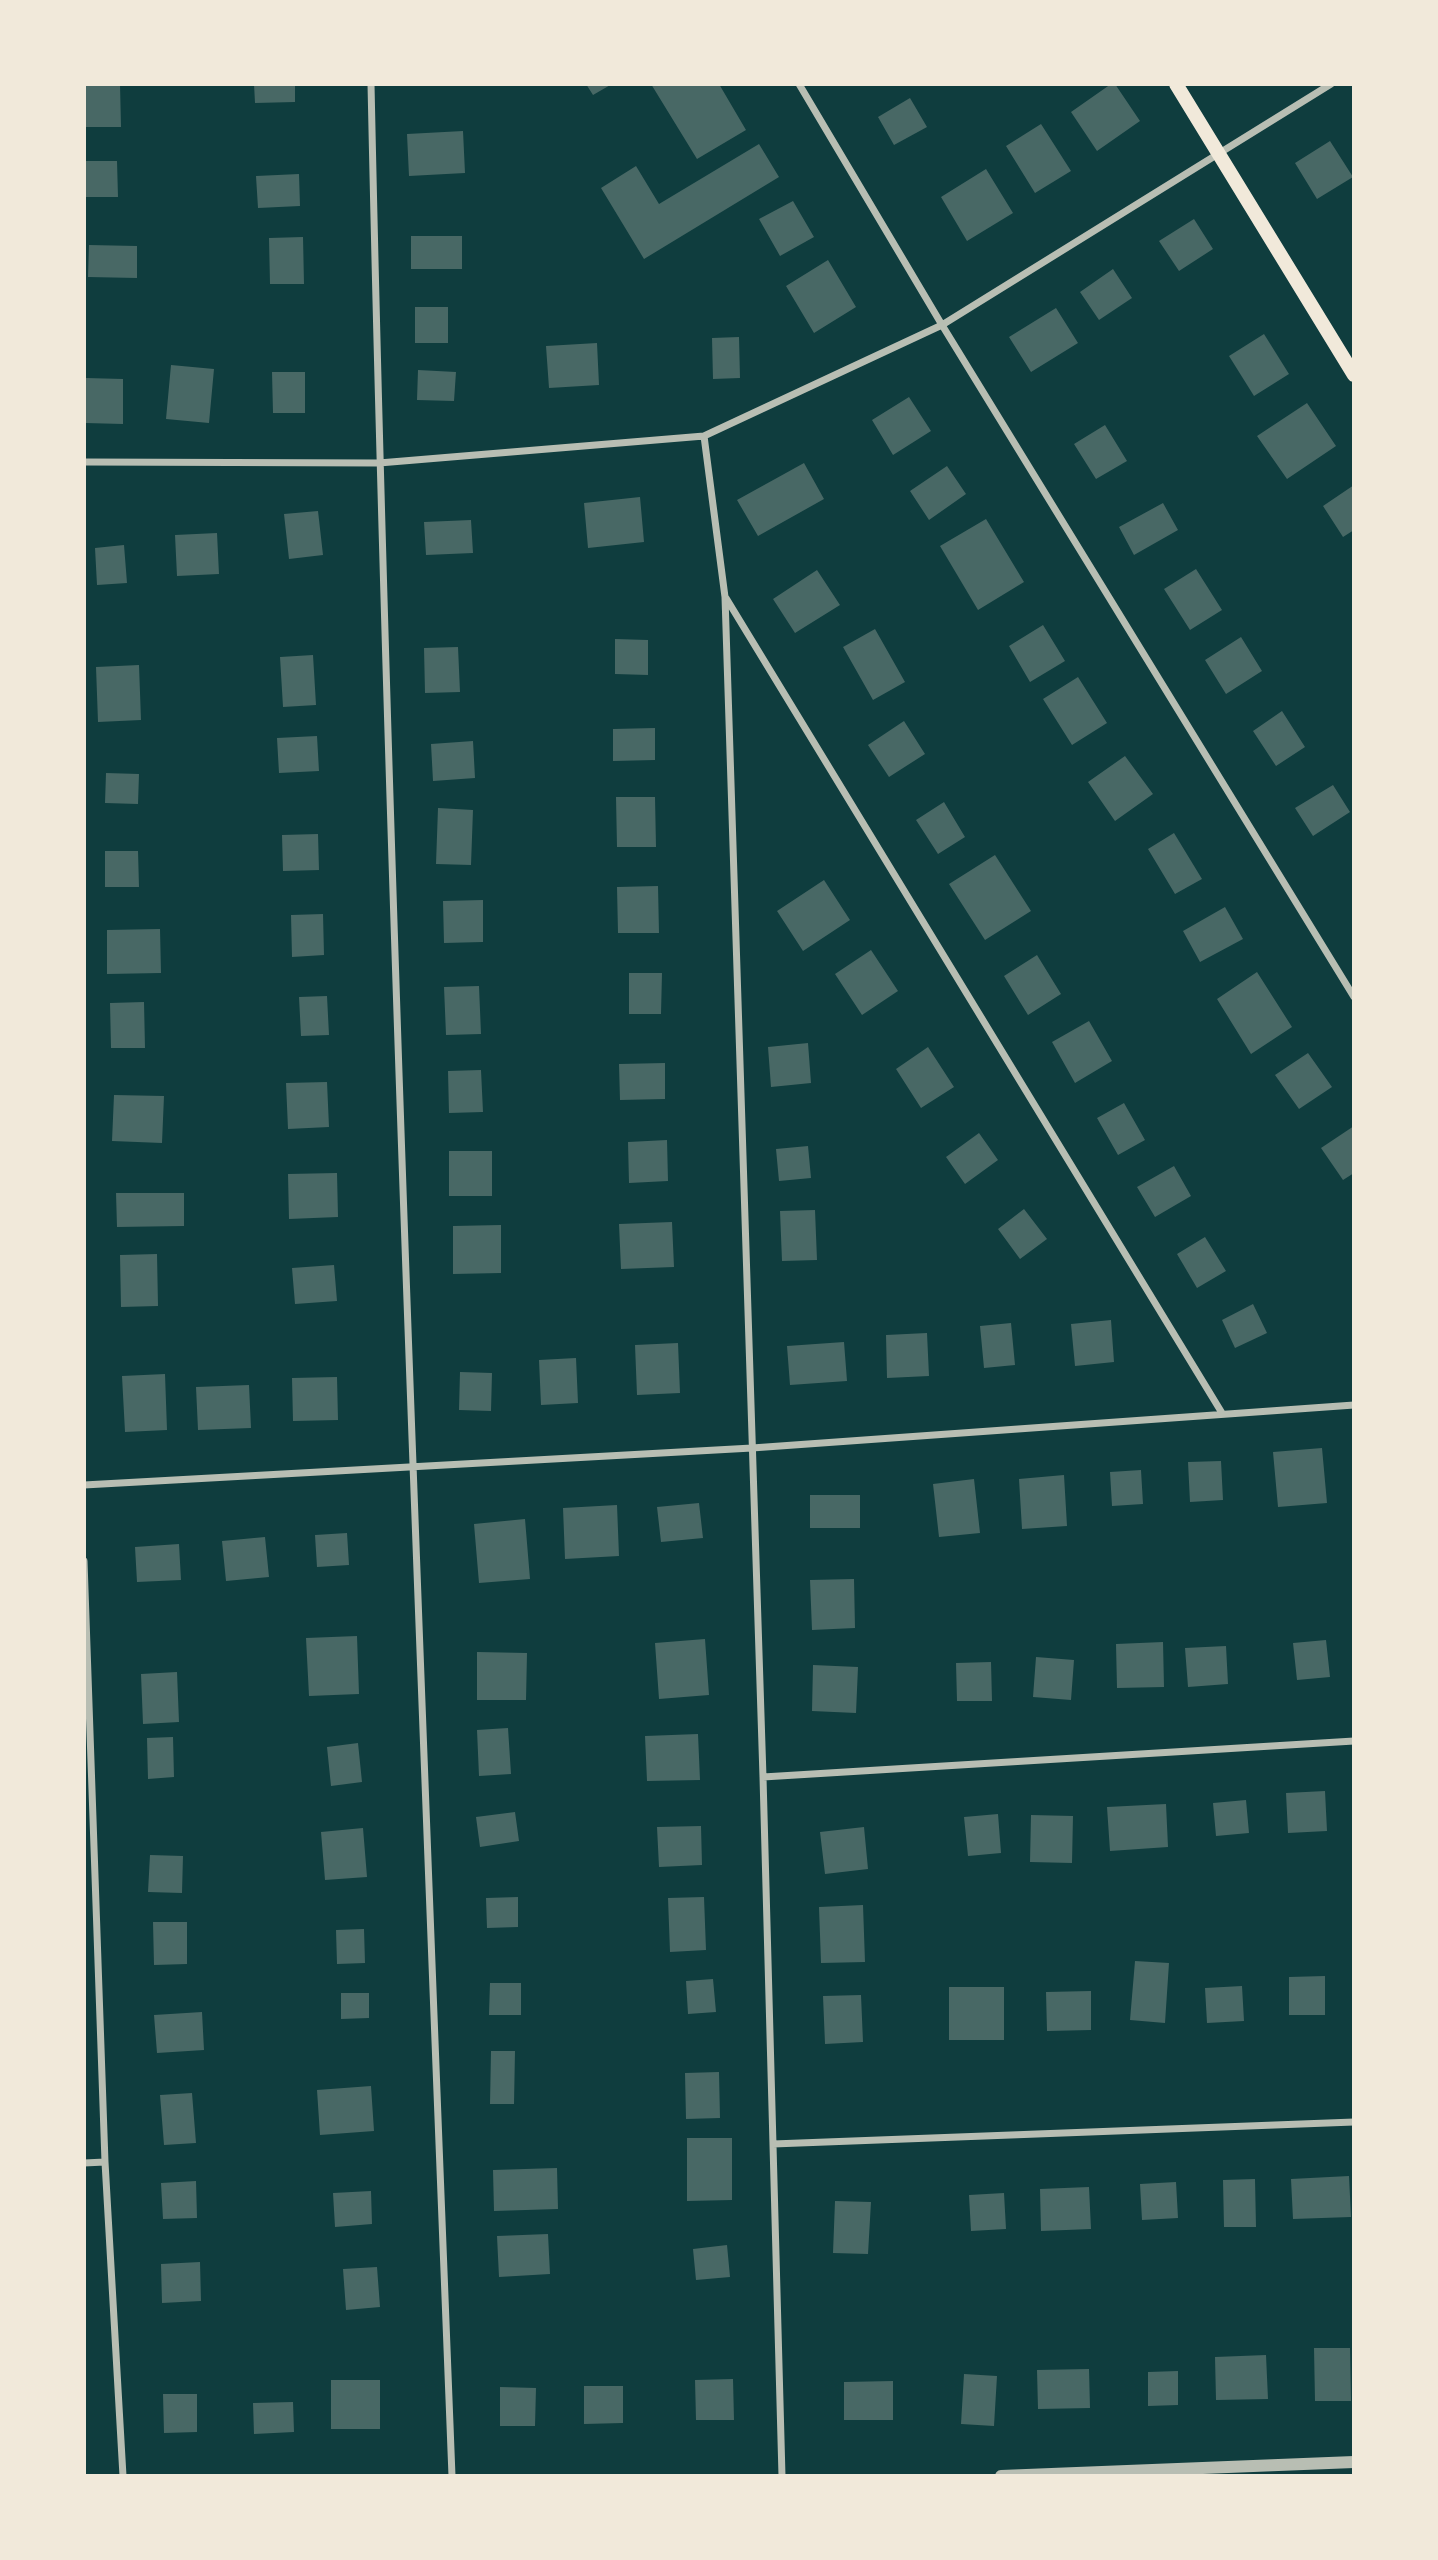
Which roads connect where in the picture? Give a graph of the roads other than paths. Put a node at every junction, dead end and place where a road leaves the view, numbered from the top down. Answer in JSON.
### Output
{"nodes":[{"id":1,"x":371,"y":84,"type":"edge"},
{"id":2,"x":799,"y":84,"type":"edge"},
{"id":3,"x":1176,"y":84,"type":"edge"},
{"id":4,"x":1331,"y":84,"type":"edge"},
{"id":5,"x":1217,"y":153,"type":"junction"},
{"id":6,"x":942,"y":325,"type":"junction"},
{"id":7,"x":1354,"y":375,"type":"edge"},
{"id":8,"x":704,"y":436,"type":"junction"},
{"id":9,"x":84,"y":462,"type":"edge"},
{"id":10,"x":379,"y":463,"type":"junction"},
{"id":11,"x":726,"y":597,"type":"junction"},
{"id":12,"x":1354,"y":997,"type":"edge"},
{"id":13,"x":1354,"y":1405,"type":"edge"},
{"id":14,"x":1222,"y":1413,"type":"junction"},
{"id":15,"x":752,"y":1448,"type":"junction"},
{"id":16,"x":412,"y":1466,"type":"junction"},
{"id":17,"x":84,"y":1485,"type":"edge"},
{"id":18,"x":84,"y":1561,"type":"edge"},
{"id":19,"x":1354,"y":1741,"type":"edge"},
{"id":20,"x":763,"y":1777,"type":"junction"},
{"id":21,"x":94,"y":1835,"type":"junction"},
{"id":22,"x":84,"y":1836,"type":"edge"},
{"id":23,"x":1354,"y":2122,"type":"edge"},
{"id":24,"x":773,"y":2144,"type":"junction"},
{"id":25,"x":104,"y":2162,"type":"junction"},
{"id":26,"x":84,"y":2163,"type":"edge"},
{"id":27,"x":1354,"y":2462,"type":"edge"},
{"id":28,"x":123,"y":2476,"type":"edge"},
{"id":29,"x":452,"y":2476,"type":"edge"},
{"id":30,"x":782,"y":2476,"type":"edge"},
{"id":31,"x":1001,"y":2476,"type":"edge"}],
"edges":[{"from":1,"to":10,"type":"street"},
{"from":2,"to":6,"type":"street"},
{"from":3,"to":5,"type":"main road"},
{"from":4,"to":5,"type":"street"},
{"from":5,"to":6,"type":"street"},
{"from":5,"to":7,"type":"main road"},
{"from":6,"to":8,"type":"street"},
{"from":6,"to":12,"type":"street"},
{"from":8,"to":10,"type":"street"},
{"from":8,"to":11,"type":"street"},
{"from":9,"to":10,"type":"street"},
{"from":10,"to":16,"type":"street"},
{"from":11,"to":14,"type":"street"},
{"from":11,"to":15,"type":"street"},
{"from":13,"to":14,"type":"street"},
{"from":14,"to":15,"type":"street"},
{"from":15,"to":16,"type":"street"},
{"from":15,"to":20,"type":"street"},
{"from":16,"to":17,"type":"street"},
{"from":16,"to":29,"type":"street"},
{"from":18,"to":21,"type":"street"},
{"from":19,"to":20,"type":"street"},
{"from":20,"to":24,"type":"street"},
{"from":21,"to":22,"type":"street"},
{"from":21,"to":25,"type":"street"},
{"from":23,"to":24,"type":"street"},
{"from":24,"to":30,"type":"street"},
{"from":25,"to":26,"type":"street"},
{"from":25,"to":28,"type":"street"},
{"from":27,"to":31,"type":"street"}]}
